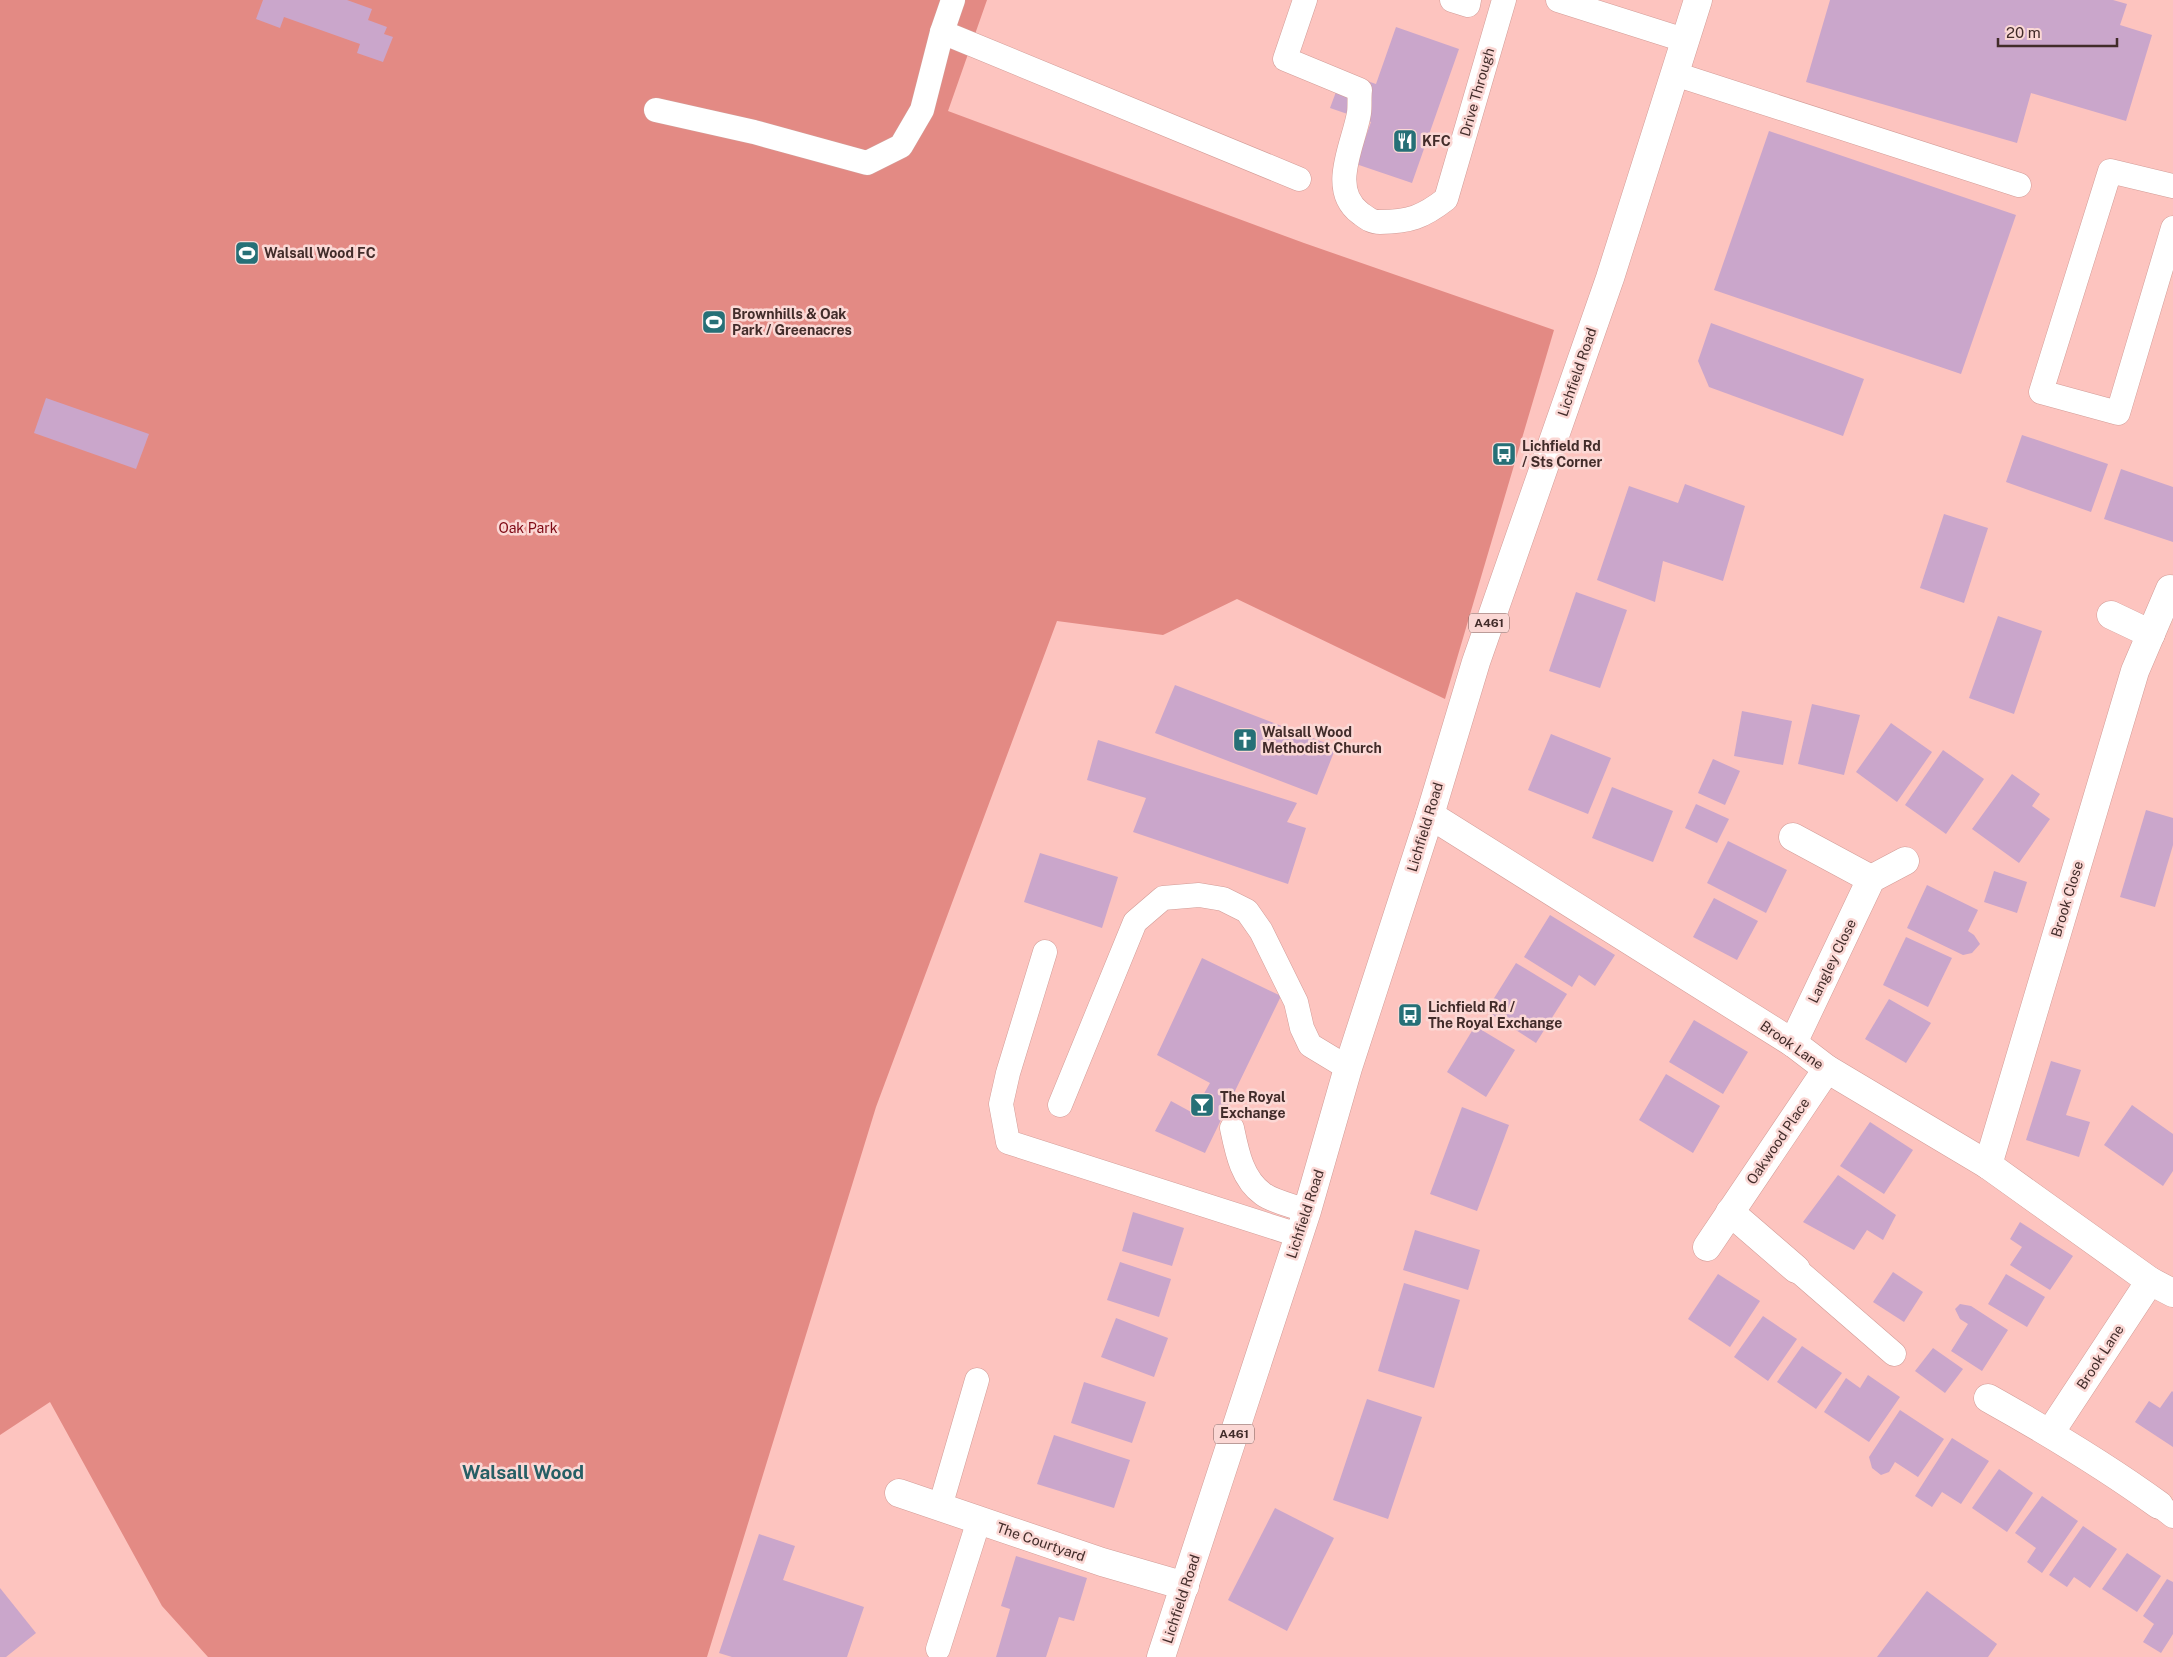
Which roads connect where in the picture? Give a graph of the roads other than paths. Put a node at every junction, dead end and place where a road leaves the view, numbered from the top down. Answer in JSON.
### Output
{"nodes":[{"id":1,"x":953,"y":0,"type":"edge"},
{"id":2,"x":1305,"y":0,"type":"edge"},
{"id":3,"x":1452,"y":0,"type":"edge"},
{"id":4,"x":1469,"y":0,"type":"edge"},
{"id":5,"x":1504,"y":0,"type":"edge"},
{"id":6,"x":1558,"y":0,"type":"edge"},
{"id":7,"x":1698,"y":0,"type":"edge"},
{"id":8,"x":942,"y":32,"type":"junction"},
{"id":9,"x":1684,"y":40,"type":"junction"},
{"id":10,"x":1675,"y":74,"type":"junction"},
{"id":11,"x":656,"y":110,"type":"dead end"},
{"id":12,"x":1299,"y":179,"type":"dead end"},
{"id":13,"x":2019,"y":184,"type":"dead end"},
{"id":14,"x":2173,"y":186,"type":"edge"},
{"id":15,"x":2173,"y":228,"type":"edge"},
{"id":16,"x":2170,"y":589,"type":"dead end"},
{"id":17,"x":2111,"y":615,"type":"dead end"},
{"id":18,"x":2151,"y":634,"type":"junction"},
{"id":19,"x":1430,"y":815,"type":"junction"},
{"id":20,"x":1793,"y":837,"type":"dead end"},
{"id":21,"x":1905,"y":861,"type":"dead end"},
{"id":22,"x":1872,"y":879,"type":"junction"},
{"id":23,"x":1044,"y":952,"type":"dead end"},
{"id":24,"x":1793,"y":1043,"type":"junction"},
{"id":25,"x":1348,"y":1068,"type":"junction"},
{"id":26,"x":1827,"y":1069,"type":"junction"},
{"id":27,"x":1060,"y":1105,"type":"dead end"},
{"id":28,"x":1232,"y":1128,"type":"dead end"},
{"id":29,"x":1988,"y":1165,"type":"junction"},
{"id":30,"x":1730,"y":1212,"type":"junction"},
{"id":31,"x":1303,"y":1223,"type":"junction"},
{"id":32,"x":1707,"y":1247,"type":"dead end"},
{"id":33,"x":1796,"y":1268,"type":"joint"},
{"id":34,"x":2161,"y":1287,"type":"edge"},
{"id":35,"x":1894,"y":1354,"type":"dead end"},
{"id":36,"x":977,"y":1380,"type":"dead end"},
{"id":37,"x":1988,"y":1398,"type":"dead end"},
{"id":38,"x":2050,"y":1433,"type":"junction"},
{"id":39,"x":899,"y":1493,"type":"dead end"},
{"id":40,"x":940,"y":1507,"type":"junction"},
{"id":41,"x":2166,"y":1510,"type":"edge"},
{"id":42,"x":978,"y":1520,"type":"junction"},
{"id":43,"x":1185,"y":1586,"type":"junction"},
{"id":44,"x":938,"y":1649,"type":"dead end"},
{"id":45,"x":1161,"y":1657,"type":"edge"}],
"edges":[{"from":1,"to":8,"type":"lane"},
{"from":2,"to":5,"type":"lane","name":"Drive Through"},
{"from":3,"to":4,"type":"lane"},
{"from":6,"to":9,"type":"lane"},
{"from":7,"to":9,"type":"main road","name":"Lichfield Road","number":"A461"},
{"from":8,"to":11,"type":"lane"},
{"from":8,"to":12,"type":"lane"},
{"from":9,"to":10,"type":"main road","name":"Lichfield Road","number":"A461"},
{"from":10,"to":13,"type":"lane"},
{"from":10,"to":19,"type":"main road","name":"Lichfield Road","number":"A461"},
{"from":14,"to":15,"type":"lane"},
{"from":16,"to":18,"type":"main road","name":"Brook Close"},
{"from":17,"to":18,"type":"main road"},
{"from":18,"to":29,"type":"main road","name":"Brook Close"},
{"from":19,"to":24,"type":"main road","name":"Brook Lane"},
{"from":19,"to":25,"type":"main road","name":"Lichfield Road","number":"A461"},
{"from":20,"to":22,"type":"main road"},
{"from":21,"to":22,"type":"main road"},
{"from":22,"to":24,"type":"main road","name":"Langley Close"},
{"from":23,"to":31,"type":"lane"},
{"from":24,"to":26,"type":"main road","name":"Brook Lane"},
{"from":25,"to":27,"type":"lane"},
{"from":25,"to":31,"type":"main road","name":"Lichfield Road","number":"A461"},
{"from":26,"to":29,"type":"main road","name":"Brook Lane"},
{"from":26,"to":30,"type":"main road","name":"Oakwood Place"},
{"from":28,"to":31,"type":"lane"},
{"from":29,"to":34,"type":"main road","name":"Brook Lane"},
{"from":30,"to":32,"type":"main road","name":"Oakwood Place"},
{"from":30,"to":33,"type":"main road"},
{"from":31,"to":43,"type":"main road","name":"Lichfield Road","number":"A461"},
{"from":33,"to":35,"type":"lane"},
{"from":34,"to":38,"type":"main road","name":"Brook Lane"},
{"from":36,"to":40,"type":"lane"},
{"from":37,"to":38,"type":"main road"},
{"from":38,"to":41,"type":"main road"},
{"from":39,"to":40,"type":"main road","name":"The Courtyard"},
{"from":40,"to":42,"type":"main road","name":"The Courtyard"},
{"from":42,"to":43,"type":"main road","name":"The Courtyard"},
{"from":42,"to":44,"type":"lane"},
{"from":43,"to":45,"type":"main road","name":"Lichfield Road","number":"A461"}]}
